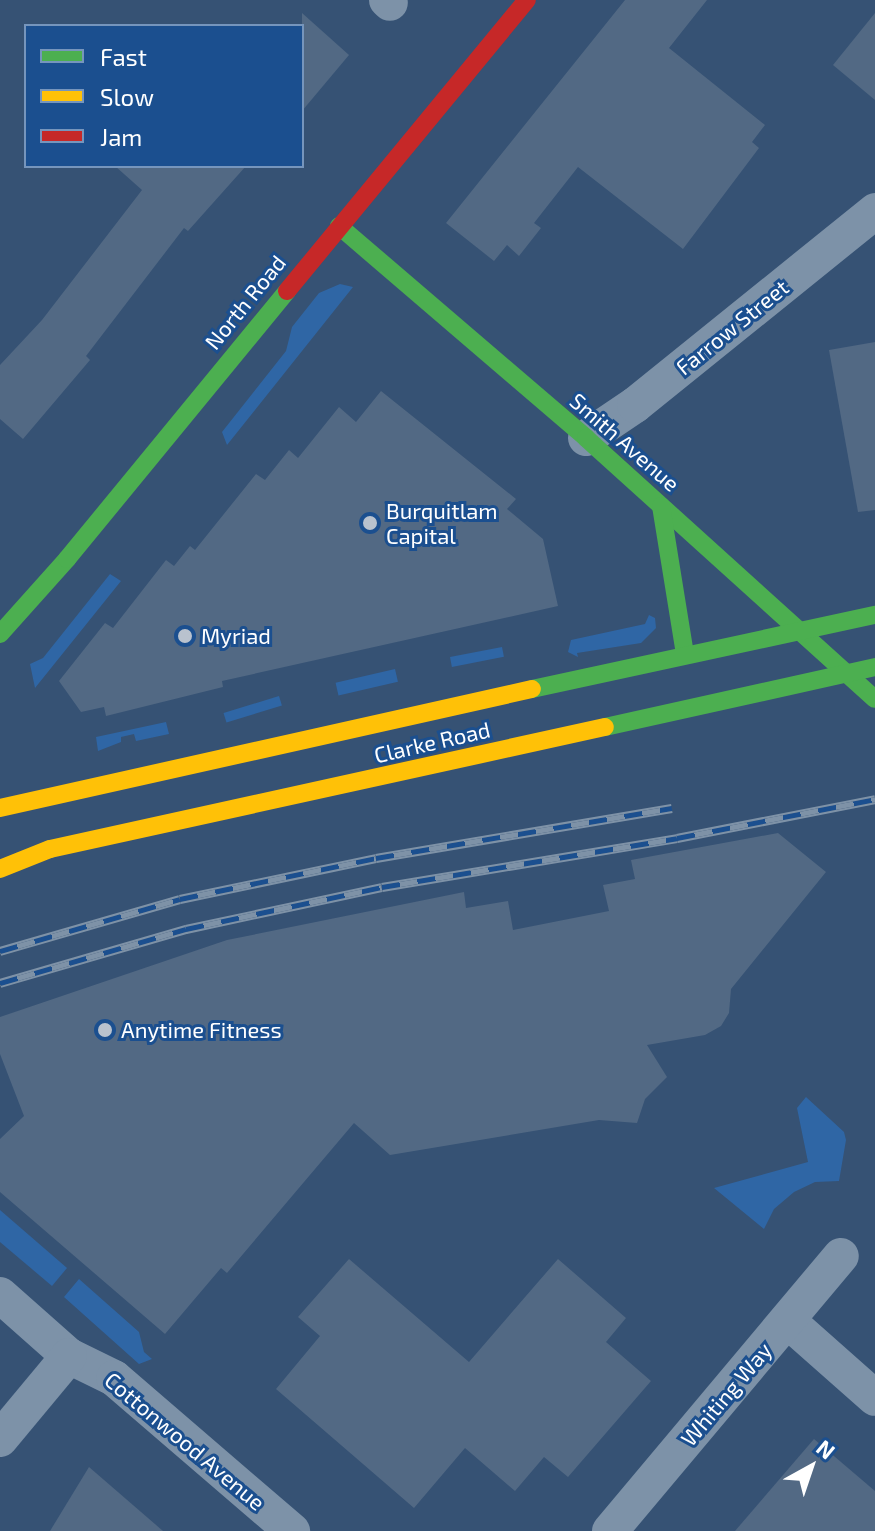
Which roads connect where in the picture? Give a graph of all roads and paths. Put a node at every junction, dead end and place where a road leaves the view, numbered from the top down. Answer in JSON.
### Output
{"nodes":[{"id":1,"x":527,"y":0,"type":"edge"},
{"id":2,"x":875,"y":211,"type":"edge"},
{"id":3,"x":339,"y":226,"type":"junction"},
{"id":4,"x":586,"y":438,"type":"junction"},
{"id":5,"x":661,"y":506,"type":"junction"},
{"id":6,"x":875,"y":615,"type":"edge"},
{"id":7,"x":801,"y":630,"type":"junction"},
{"id":8,"x":0,"y":634,"type":"edge"},
{"id":9,"x":685,"y":654,"type":"junction"},
{"id":10,"x":875,"y":667,"type":"edge"},
{"id":11,"x":847,"y":673,"type":"junction"},
{"id":12,"x":875,"y":699,"type":"edge"},
{"id":13,"x":0,"y":808,"type":"edge"},
{"id":14,"x":0,"y":869,"type":"edge"},
{"id":15,"x":841,"y":1256,"type":"dead end"},
{"id":16,"x":0,"y":1295,"type":"edge"},
{"id":17,"x":788,"y":1321,"type":"junction"},
{"id":18,"x":69,"y":1356,"type":"junction"},
{"id":19,"x":875,"y":1398,"type":"edge"},
{"id":20,"x":0,"y":1439,"type":"edge"},
{"id":21,"x":292,"y":1531,"type":"edge"},
{"id":22,"x":610,"y":1531,"type":"edge"}],
"edges":[{"from":1,"to":3,"type":"main road","name":"North Road"},
{"from":2,"to":4,"type":"street","name":"Farrow Street"},
{"from":3,"to":4,"type":"main road","name":"Smith Avenue"},
{"from":3,"to":8,"type":"main road","name":"North Road"},
{"from":4,"to":5,"type":"main road","name":"Smith Avenue"},
{"from":5,"to":7,"type":"main road","name":"Smith Avenue"},
{"from":5,"to":9,"type":"main road"},
{"from":6,"to":7,"type":"main road","name":"Clarke Road"},
{"from":7,"to":9,"type":"main road","name":"Clarke Road"},
{"from":7,"to":11,"type":"main road","name":"Smith Avenue"},
{"from":9,"to":13,"type":"main road","name":"Clarke Road"},
{"from":10,"to":11,"type":"main road","name":"Clarke Road"},
{"from":11,"to":12,"type":"main road","name":"Smith Avenue"},
{"from":11,"to":14,"type":"main road","name":"Clarke Road"},
{"from":15,"to":17,"type":"street","name":"Whiting Way"},
{"from":16,"to":18,"type":"street","name":"Cottonwood Avenue"},
{"from":17,"to":19,"type":"street"},
{"from":17,"to":22,"type":"street","name":"Whiting Way"},
{"from":18,"to":20,"type":"street"},
{"from":18,"to":21,"type":"street","name":"Cottonwood Avenue"}]}
